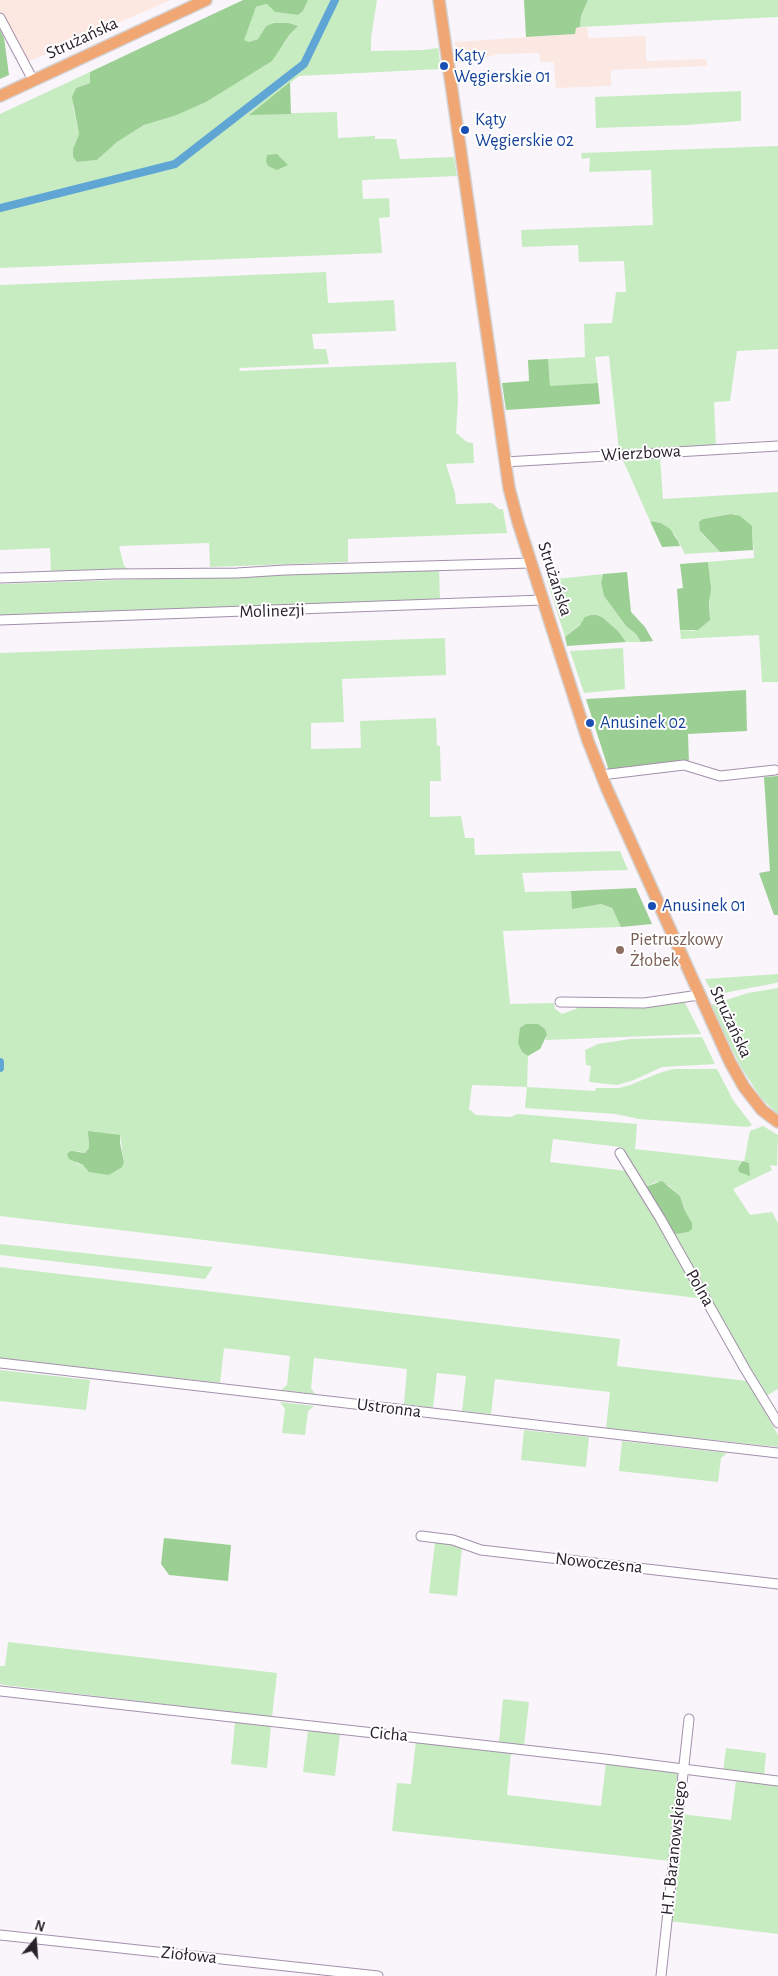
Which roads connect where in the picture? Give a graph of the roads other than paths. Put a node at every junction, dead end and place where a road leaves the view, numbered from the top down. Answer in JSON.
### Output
{"nodes":[{"id":1,"x":206,"y":0,"type":"edge"},
{"id":2,"x":439,"y":0,"type":"edge"},
{"id":3,"x":0,"y":18,"type":"edge"},
{"id":4,"x":33,"y":80,"type":"junction"},
{"id":5,"x":0,"y":96,"type":"edge"},
{"id":6,"x":778,"y":446,"type":"edge"},
{"id":7,"x":505,"y":462,"type":"junction"},
{"id":8,"x":531,"y":562,"type":"junction"},
{"id":9,"x":0,"y":578,"type":"edge"},
{"id":10,"x":543,"y":600,"type":"junction"},
{"id":11,"x":0,"y":620,"type":"edge"},
{"id":12,"x":775,"y":770,"type":"dead end"},
{"id":13,"x":602,"y":775,"type":"junction"},
{"id":14,"x":699,"y":995,"type":"junction"},
{"id":15,"x":560,"y":1002,"type":"dead end"},
{"id":16,"x":778,"y":1122,"type":"edge"},
{"id":17,"x":620,"y":1153,"type":"dead end"},
{"id":18,"x":0,"y":1363,"type":"edge"},
{"id":19,"x":778,"y":1423,"type":"edge"},
{"id":20,"x":778,"y":1453,"type":"edge"},
{"id":21,"x":421,"y":1536,"type":"dead end"},
{"id":22,"x":778,"y":1584,"type":"edge"},
{"id":23,"x":0,"y":1691,"type":"edge"},
{"id":24,"x":689,"y":1720,"type":"dead end"},
{"id":25,"x":683,"y":1769,"type":"junction"},
{"id":26,"x":778,"y":1781,"type":"edge"},
{"id":27,"x":0,"y":1935,"type":"edge"},
{"id":28,"x":378,"y":1976,"type":"edge"},
{"id":29,"x":661,"y":1976,"type":"edge"}],
"edges":[{"from":1,"to":4,"type":"main road","name":"Strużańska"},
{"from":2,"to":7,"type":"main road","name":"Strużańska"},
{"from":3,"to":4,"type":"street"},
{"from":4,"to":5,"type":"main road","name":"Strużańska"},
{"from":6,"to":7,"type":"street","name":"Wierzbowa"},
{"from":7,"to":8,"type":"main road","name":"Strużańska"},
{"from":8,"to":9,"type":"street"},
{"from":8,"to":10,"type":"main road","name":"Strużańska"},
{"from":10,"to":11,"type":"street","name":"Molinezji"},
{"from":10,"to":13,"type":"main road","name":"Strużańska"},
{"from":12,"to":13,"type":"street"},
{"from":13,"to":14,"type":"main road","name":"Strużańska"},
{"from":14,"to":15,"type":"street"},
{"from":14,"to":16,"type":"main road","name":"Strużańska"},
{"from":17,"to":19,"type":"street","name":"Polna"},
{"from":18,"to":20,"type":"street","name":"Ustronna"},
{"from":21,"to":22,"type":"street","name":"Nowoczesna"},
{"from":23,"to":25,"type":"street","name":"Cicha"},
{"from":24,"to":25,"type":"street","name":"H.T. Baranowskiego"},
{"from":25,"to":26,"type":"street","name":"Cicha"},
{"from":25,"to":29,"type":"street","name":"H.T. Baranowskiego"},
{"from":27,"to":28,"type":"street","name":"Ziołowa"}]}
